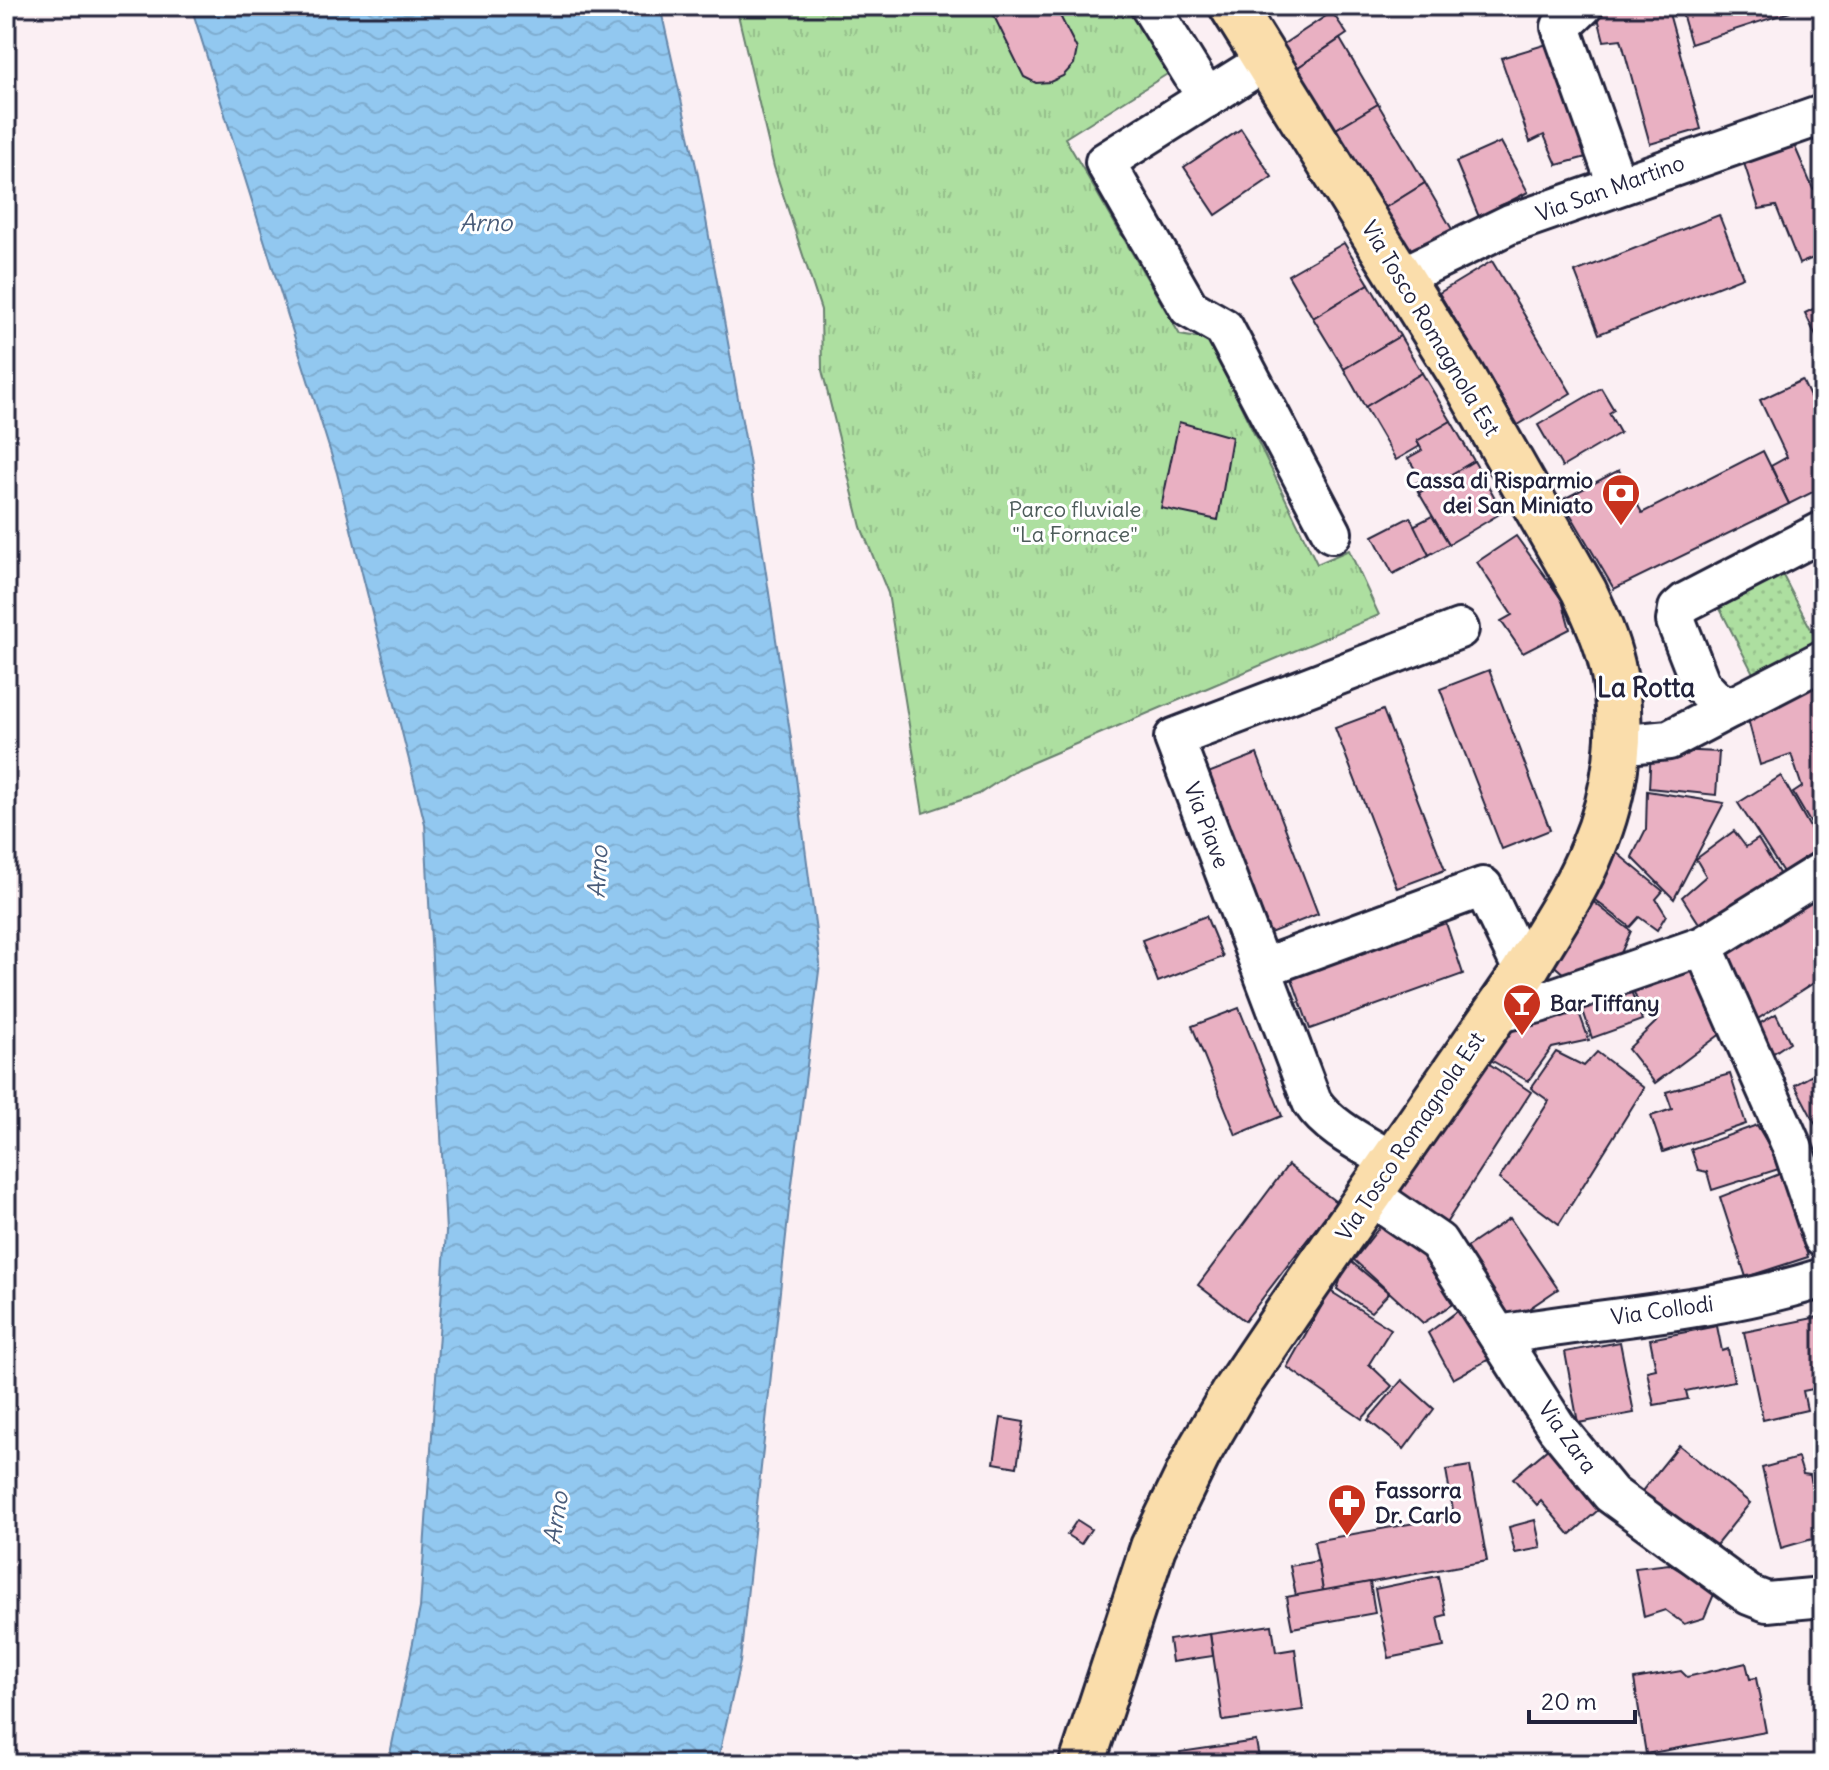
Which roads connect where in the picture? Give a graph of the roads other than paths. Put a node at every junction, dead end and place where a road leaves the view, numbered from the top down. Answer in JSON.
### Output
{"nodes":[{"id":1,"x":1150,"y":6,"type":"edge"},
{"id":2,"x":1583,"y":6,"type":"edge"},
{"id":3,"x":1245,"y":10,"type":"edge"},
{"id":4,"x":1267,"y":60,"type":"junction"},
{"id":5,"x":1207,"y":98,"type":"junction"},
{"id":6,"x":1823,"y":122,"type":"edge"},
{"id":7,"x":1617,"y":185,"type":"junction"},
{"id":8,"x":1401,"y":277,"type":"junction"},
{"id":9,"x":1823,"y":531,"type":"edge"},
{"id":10,"x":1332,"y":533,"type":"dead end"},
{"id":11,"x":1459,"y":629,"type":"dead end"},
{"id":12,"x":1823,"y":660,"type":"edge"},
{"id":13,"x":1732,"y":707,"type":"junction"},
{"id":14,"x":1617,"y":745,"type":"junction"},
{"id":15,"x":1823,"y":871,"type":"edge"},
{"id":16,"x":1703,"y":946,"type":"junction"},
{"id":17,"x":1262,"y":968,"type":"junction"},
{"id":18,"x":1524,"y":972,"type":"junction"},
{"id":19,"x":1494,"y":1014,"type":"junction"},
{"id":20,"x":1808,"y":1143,"type":"edge"},
{"id":21,"x":1381,"y":1178,"type":"junction"},
{"id":22,"x":1823,"y":1238,"type":"edge"},
{"id":23,"x":1823,"y":1278,"type":"edge"},
{"id":24,"x":1500,"y":1335,"type":"junction"},
{"id":25,"x":1823,"y":1597,"type":"edge"},
{"id":26,"x":1082,"y":1764,"type":"edge"}],
"edges":[{"from":1,"to":5,"type":"street"},
{"from":2,"to":7,"type":"street"},
{"from":3,"to":4,"type":"main road","name":"Via Tosco Romagnola Est"},
{"from":4,"to":5,"type":"street"},
{"from":4,"to":8,"type":"main road","name":"Via Tosco Romagnola Est"},
{"from":5,"to":10,"type":"street"},
{"from":6,"to":7,"type":"street","name":"Via San Martino"},
{"from":7,"to":8,"type":"street","name":"Via San Martino"},
{"from":8,"to":14,"type":"main road","name":"Via Tosco Romagnola Est"},
{"from":9,"to":13,"type":"street"},
{"from":11,"to":17,"type":"street","name":"Via Piave"},
{"from":12,"to":13,"type":"street"},
{"from":13,"to":14,"type":"street"},
{"from":14,"to":18,"type":"main road","name":"Via Tosco Romagnola Est"},
{"from":15,"to":16,"type":"street"},
{"from":16,"to":19,"type":"street"},
{"from":16,"to":20,"type":"street"},
{"from":17,"to":18,"type":"street"},
{"from":17,"to":21,"type":"street","name":"Via Piave"},
{"from":18,"to":19,"type":"main road","name":"Via Tosco Romagnola Est"},
{"from":19,"to":21,"type":"main road","name":"Via Tosco Romagnola Est"},
{"from":20,"to":22,"type":"street"},
{"from":21,"to":24,"type":"street","name":"Via Zara"},
{"from":21,"to":26,"type":"main road","name":"Via Tosco Romagnola Est"},
{"from":23,"to":24,"type":"street","name":"Via Collodi"},
{"from":24,"to":25,"type":"street","name":"Via Zara"}]}
